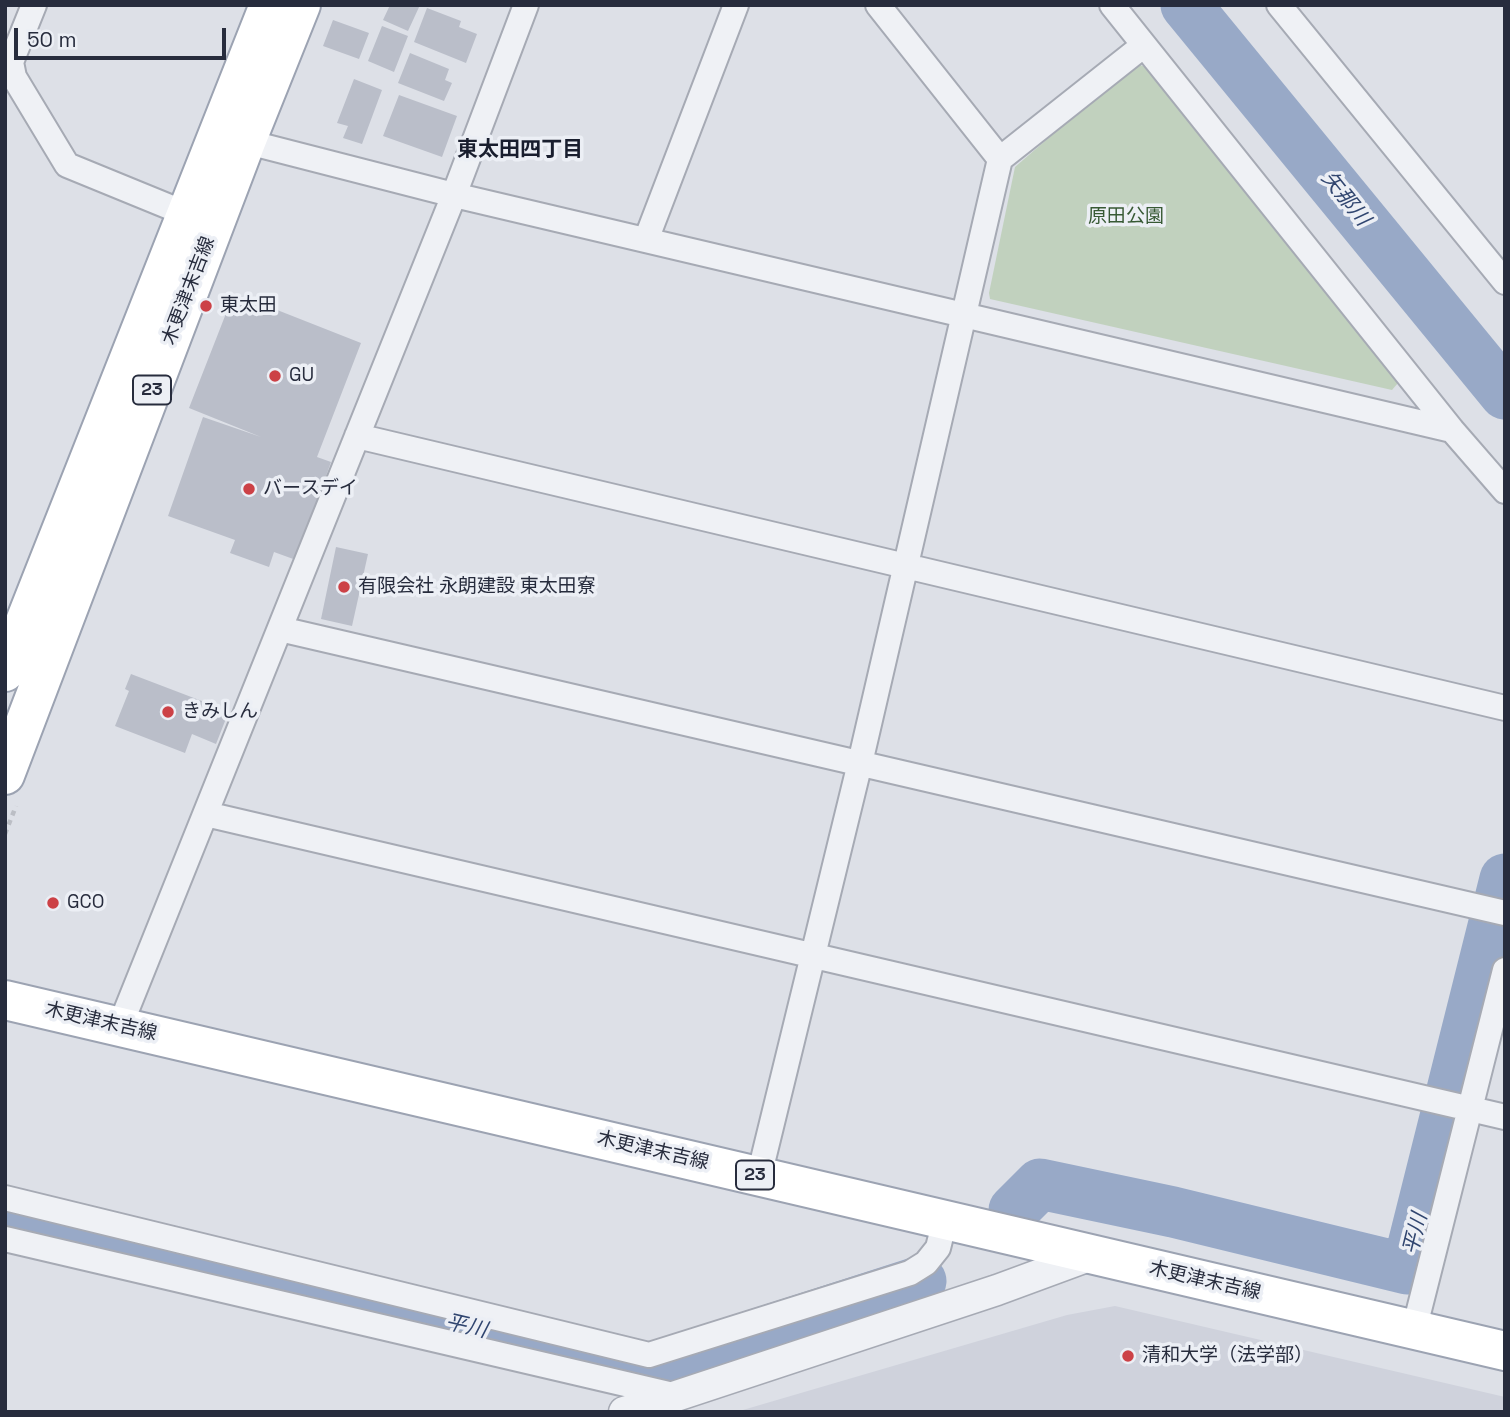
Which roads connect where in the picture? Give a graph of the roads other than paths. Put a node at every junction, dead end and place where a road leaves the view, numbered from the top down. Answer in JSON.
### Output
{"nodes":[{"id":1,"x":34,"y":5,"type":"edge"},
{"id":2,"x":269,"y":5,"type":"edge"},
{"id":3,"x":301,"y":5,"type":"edge"},
{"id":4,"x":526,"y":5,"type":"edge"},
{"id":5,"x":736,"y":5,"type":"edge"},
{"id":6,"x":878,"y":5,"type":"edge"},
{"id":7,"x":1112,"y":5,"type":"edge"},
{"id":8,"x":1279,"y":5,"type":"edge"},
{"id":9,"x":1144,"y":44,"type":"junction"},
{"id":10,"x":232,"y":138,"type":"junction"},
{"id":11,"x":1000,"y":159,"type":"junction"},
{"id":12,"x":454,"y":195,"type":"junction"},
{"id":13,"x":201,"y":219,"type":"junction"},
{"id":14,"x":646,"y":240,"type":"junction"},
{"id":15,"x":1505,"y":282,"type":"edge"},
{"id":16,"x":965,"y":315,"type":"junction"},
{"id":17,"x":1452,"y":430,"type":"junction"},
{"id":18,"x":357,"y":436,"type":"junction"},
{"id":19,"x":1505,"y":491,"type":"edge"},
{"id":20,"x":905,"y":566,"type":"junction"},
{"id":21,"x":280,"y":629,"type":"junction"},
{"id":22,"x":5,"y":672,"type":"edge"},
{"id":23,"x":1505,"y":708,"type":"edge"},
{"id":24,"x":860,"y":763,"type":"junction"},
{"id":25,"x":12,"y":786,"type":"edge"},
{"id":26,"x":206,"y":814,"type":"junction"},
{"id":27,"x":1494,"y":910,"type":"edge"},
{"id":28,"x":813,"y":955,"type":"junction"},
{"id":29,"x":1505,"y":970,"type":"edge"},
{"id":30,"x":5,"y":1000,"type":"edge"},
{"id":31,"x":120,"y":1026,"type":"junction"},
{"id":32,"x":1464,"y":1107,"type":"junction"},
{"id":33,"x":1505,"y":1117,"type":"edge"},
{"id":34,"x":759,"y":1176,"type":"junction"},
{"id":35,"x":5,"y":1198,"type":"edge"},
{"id":36,"x":945,"y":1220,"type":"junction"},
{"id":37,"x":5,"y":1239,"type":"edge"},
{"id":38,"x":1092,"y":1255,"type":"junction"},
{"id":39,"x":1414,"y":1330,"type":"junction"},
{"id":40,"x":1505,"y":1351,"type":"edge"},
{"id":41,"x":677,"y":1396,"type":"junction"},
{"id":42,"x":624,"y":1412,"type":"edge"}],
"edges":[{"from":1,"to":13,"type":"street"},
{"from":2,"to":10,"type":"main road","name":"木更津末吉線","number":"23"},
{"from":3,"to":10,"type":"main road","name":"木更津末吉線","number":"23"},
{"from":4,"to":12,"type":"street"},
{"from":5,"to":14,"type":"street"},
{"from":6,"to":11,"type":"street"},
{"from":7,"to":9,"type":"street"},
{"from":8,"to":15,"type":"street"},
{"from":9,"to":11,"type":"street"},
{"from":9,"to":17,"type":"street"},
{"from":10,"to":12,"type":"street"},
{"from":10,"to":13,"type":"main road","name":"木更津末吉線","number":"23"},
{"from":11,"to":16,"type":"street"},
{"from":12,"to":14,"type":"street"},
{"from":12,"to":18,"type":"street"},
{"from":13,"to":22,"type":"main road","name":"木更津末吉線","number":"23"},
{"from":13,"to":25,"type":"main road","name":"木更津末吉線","number":"23"},
{"from":14,"to":16,"type":"street"},
{"from":16,"to":17,"type":"street"},
{"from":16,"to":20,"type":"street"},
{"from":17,"to":19,"type":"street"},
{"from":18,"to":20,"type":"street"},
{"from":18,"to":21,"type":"street"},
{"from":20,"to":23,"type":"street"},
{"from":20,"to":24,"type":"street"},
{"from":21,"to":24,"type":"street"},
{"from":21,"to":26,"type":"street"},
{"from":24,"to":27,"type":"street"},
{"from":24,"to":28,"type":"street"},
{"from":26,"to":28,"type":"street"},
{"from":26,"to":31,"type":"street"},
{"from":28,"to":32,"type":"street"},
{"from":28,"to":34,"type":"street"},
{"from":29,"to":32,"type":"street"},
{"from":30,"to":31,"type":"main road","name":"木更津末吉線","number":"23"},
{"from":31,"to":34,"type":"main road","name":"木更津末吉線","number":"23"},
{"from":32,"to":33,"type":"street"},
{"from":32,"to":39,"type":"street"},
{"from":34,"to":36,"type":"main road","name":"木更津末吉線","number":"23"},
{"from":35,"to":36,"type":"street"},
{"from":36,"to":38,"type":"main road","name":"木更津末吉線","number":"23"},
{"from":37,"to":41,"type":"street"},
{"from":38,"to":39,"type":"main road","name":"木更津末吉線","number":"23"},
{"from":38,"to":41,"type":"street"},
{"from":39,"to":40,"type":"main road","name":"木更津末吉線","number":"23"},
{"from":41,"to":42,"type":"street"}]}
